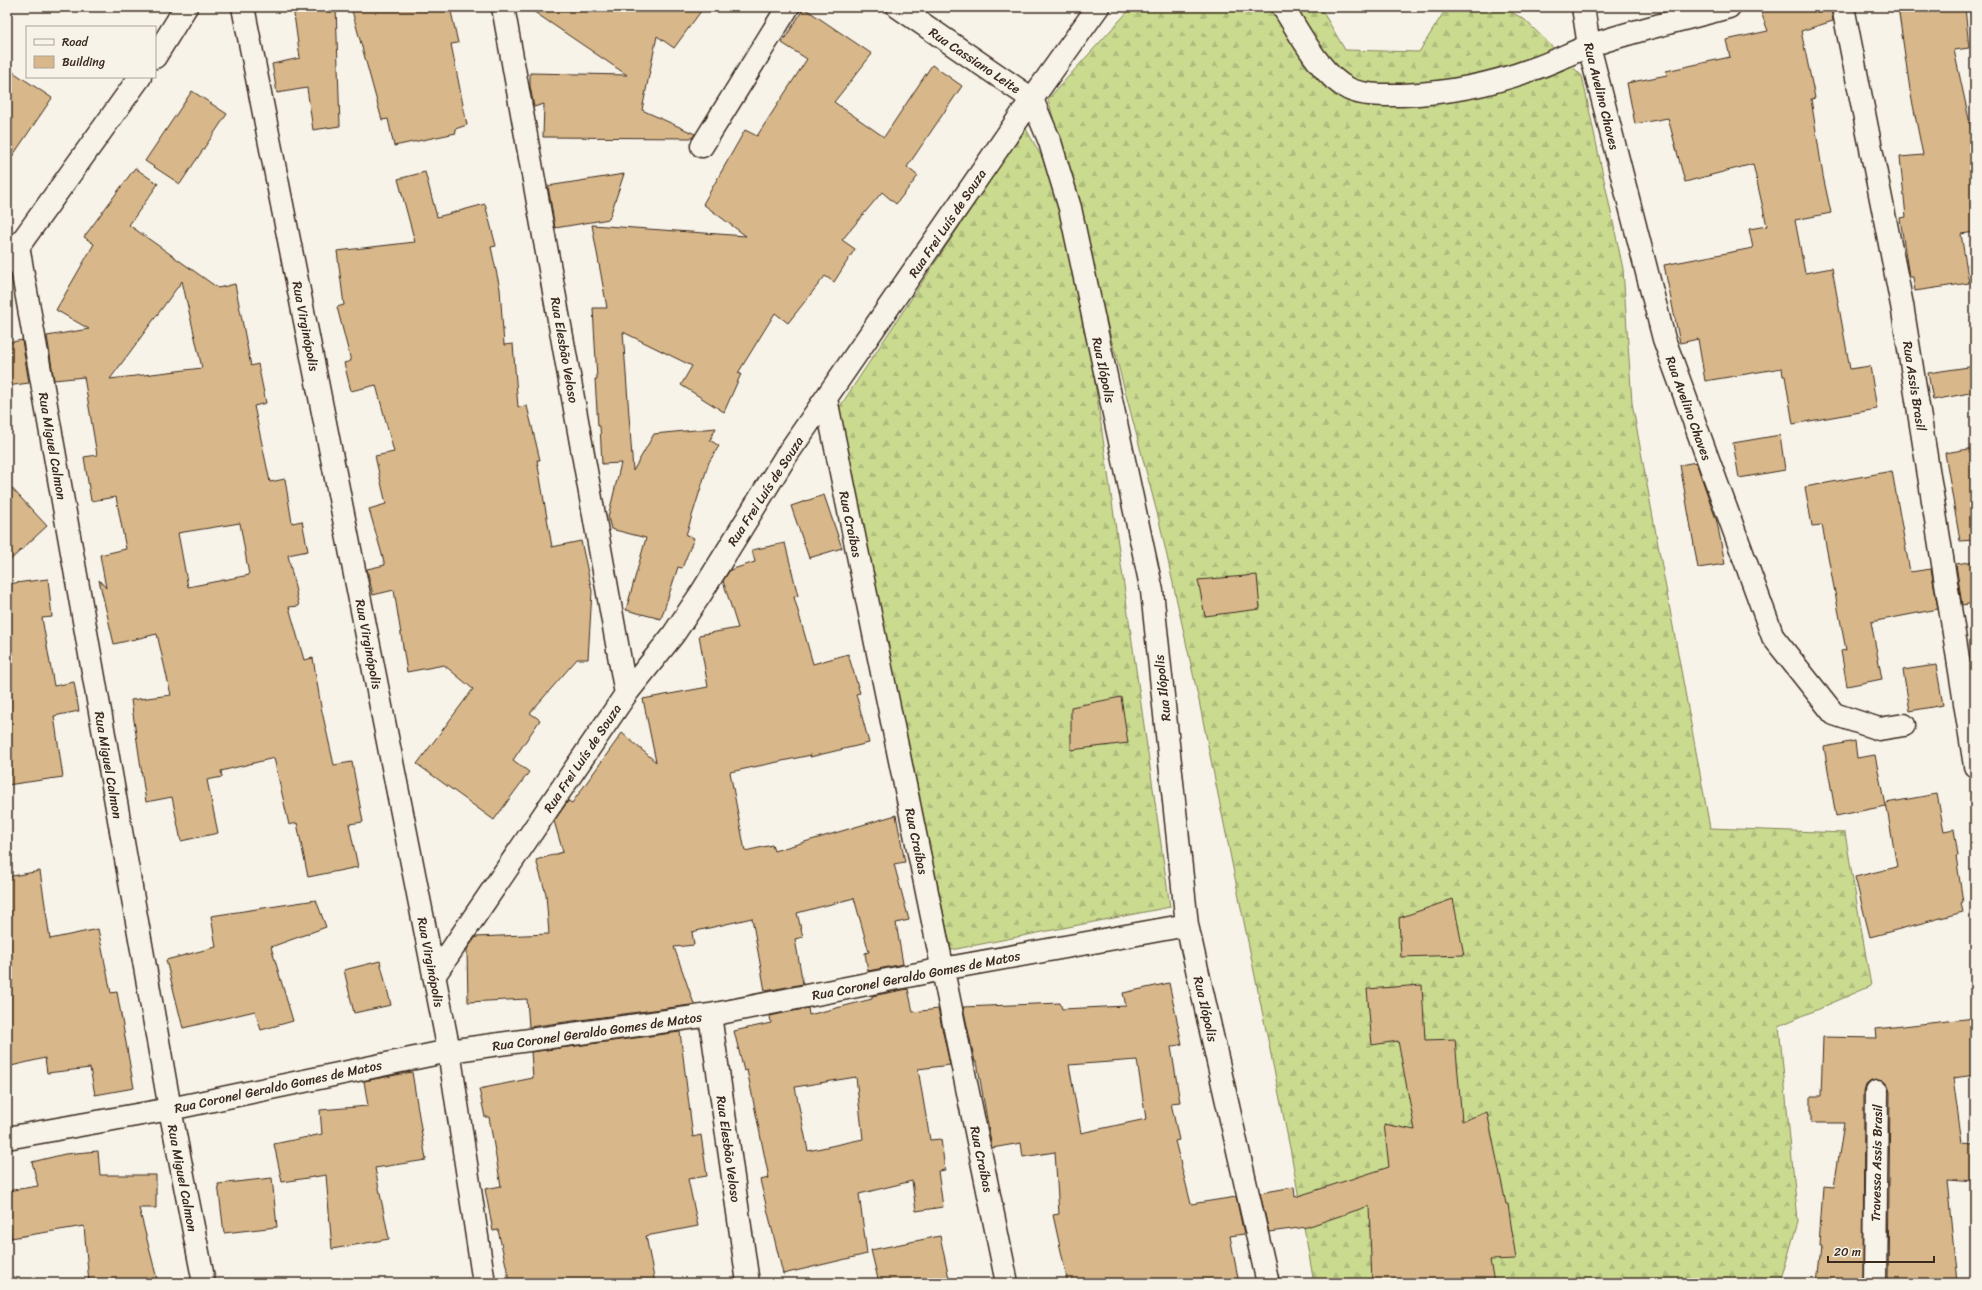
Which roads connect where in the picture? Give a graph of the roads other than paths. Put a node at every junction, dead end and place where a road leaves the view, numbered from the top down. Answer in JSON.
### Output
{"nodes":[{"id":1,"x":186,"y":7,"type":"edge"},
{"id":2,"x":243,"y":7,"type":"edge"},
{"id":3,"x":503,"y":7,"type":"edge"},
{"id":4,"x":788,"y":7,"type":"edge"},
{"id":5,"x":898,"y":7,"type":"edge"},
{"id":6,"x":1098,"y":7,"type":"edge"},
{"id":7,"x":1283,"y":7,"type":"edge"},
{"id":8,"x":1583,"y":7,"type":"edge"},
{"id":9,"x":1729,"y":7,"type":"edge"},
{"id":10,"x":1843,"y":7,"type":"edge"},
{"id":11,"x":1589,"y":46,"type":"junction"},
{"id":12,"x":156,"y":55,"type":"edge"},
{"id":13,"x":139,"y":78,"type":"edge"},
{"id":14,"x":1032,"y":99,"type":"junction"},
{"id":15,"x":702,"y":146,"type":"dead end"},
{"id":16,"x":12,"y":254,"type":"edge"},
{"id":17,"x":826,"y":399,"type":"junction"},
{"id":18,"x":626,"y":694,"type":"junction"},
{"id":19,"x":1904,"y":725,"type":"dead end"},
{"id":20,"x":1975,"y":766,"type":"edge"},
{"id":21,"x":1187,"y":925,"type":"junction"},
{"id":22,"x":943,"y":969,"type":"junction"},
{"id":23,"x":434,"y":976,"type":"junction"},
{"id":24,"x":710,"y":1015,"type":"junction"},
{"id":25,"x":448,"y":1051,"type":"junction"},
{"id":26,"x":1877,"y":1092,"type":"dead end"},
{"id":27,"x":170,"y":1108,"type":"junction"},
{"id":28,"x":7,"y":1138,"type":"edge"},
{"id":29,"x":204,"y":1283,"type":"edge"},
{"id":30,"x":484,"y":1283,"type":"edge"},
{"id":31,"x":748,"y":1283,"type":"edge"},
{"id":32,"x":1007,"y":1283,"type":"edge"},
{"id":33,"x":1268,"y":1283,"type":"edge"},
{"id":34,"x":1875,"y":1283,"type":"edge"}],
"edges":[{"from":1,"to":12,"type":"street"},
{"from":2,"to":23,"type":"street","name":"Rua Virginópolis"},
{"from":3,"to":18,"type":"street","name":"Rua Elesbão Veloso"},
{"from":4,"to":15,"type":"street"},
{"from":5,"to":14,"type":"street","name":"Rua Cassiano Leite"},
{"from":6,"to":14,"type":"street","name":"Rua Frei Luís de Souza"},
{"from":7,"to":11,"type":"street"},
{"from":8,"to":11,"type":"street","name":"Rua Avelino Chaves"},
{"from":9,"to":11,"type":"street"},
{"from":10,"to":20,"type":"street","name":"Rua Assis Brasil"},
{"from":11,"to":19,"type":"street","name":"Rua Avelino Chaves"},
{"from":13,"to":16,"type":"street"},
{"from":14,"to":17,"type":"street","name":"Rua Frei Luís de Souza"},
{"from":14,"to":21,"type":"street","name":"Rua Ilópolis"},
{"from":16,"to":27,"type":"street","name":"Rua Miguel Calmon"},
{"from":17,"to":18,"type":"street","name":"Rua Frei Luís de Souza"},
{"from":17,"to":22,"type":"street","name":"Rua Craíbas"},
{"from":18,"to":23,"type":"street","name":"Rua Frei Luís de Souza"},
{"from":21,"to":22,"type":"street","name":"Rua Coronel Geraldo Gomes de Matos"},
{"from":21,"to":33,"type":"street","name":"Rua Ilópolis"},
{"from":22,"to":24,"type":"street","name":"Rua Coronel Geraldo Gomes de Matos"},
{"from":22,"to":32,"type":"street","name":"Rua Craíbas"},
{"from":23,"to":25,"type":"street","name":"Rua Virginópolis"},
{"from":24,"to":25,"type":"street","name":"Rua Coronel Geraldo Gomes de Matos"},
{"from":24,"to":31,"type":"street","name":"Rua Elesbão Veloso"},
{"from":25,"to":27,"type":"street","name":"Rua Coronel Geraldo Gomes de Matos"},
{"from":25,"to":30,"type":"street","name":"Rua Virginópolis"},
{"from":26,"to":34,"type":"street","name":"Travessa Assis Brasil"},
{"from":27,"to":28,"type":"street","name":"Rua Coronel Geraldo Gomes de Matos"},
{"from":27,"to":29,"type":"street","name":"Rua Miguel Calmon"}]}
